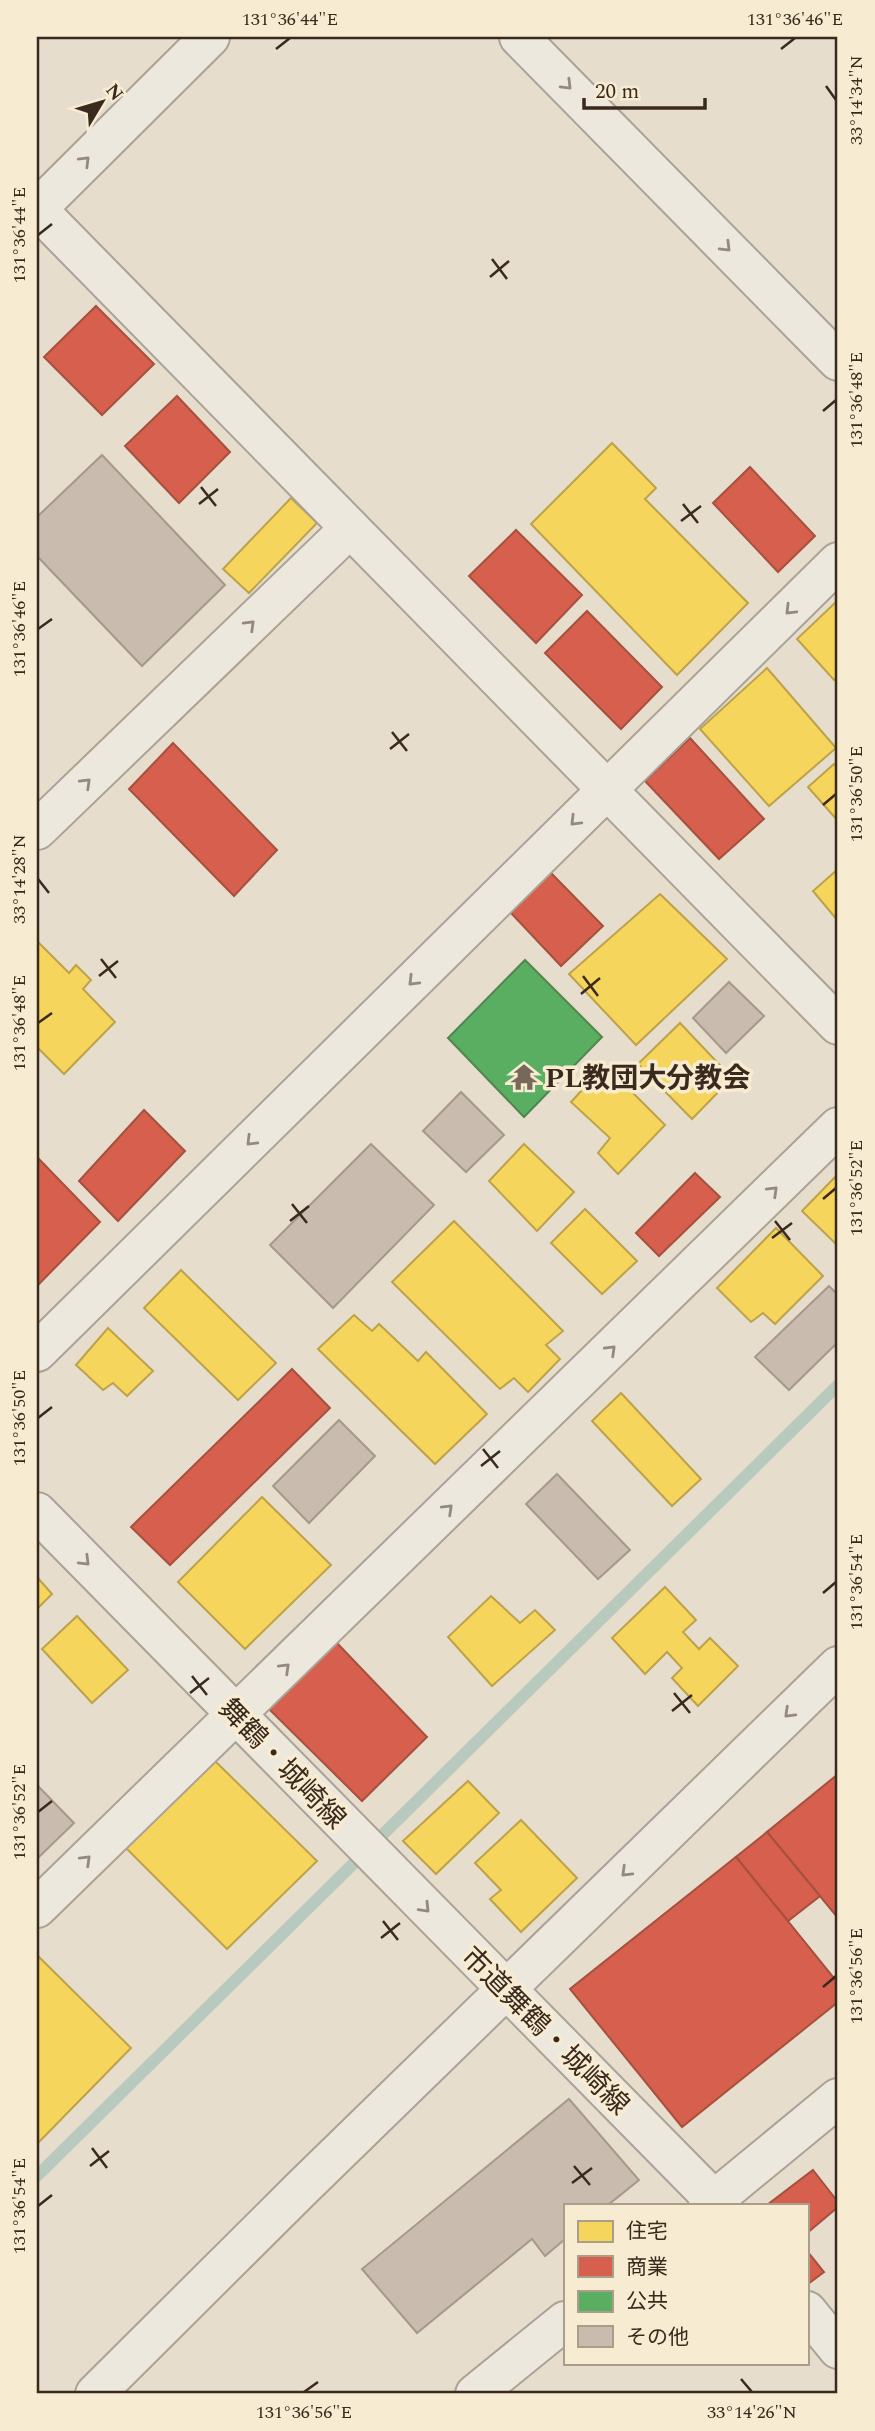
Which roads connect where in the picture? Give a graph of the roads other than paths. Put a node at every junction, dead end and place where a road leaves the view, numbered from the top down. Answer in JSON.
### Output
{"nodes":[{"id":1,"x":210,"y":37,"type":"edge"},
{"id":2,"x":519,"y":37,"type":"edge"},
{"id":3,"x":37,"y":209,"type":"edge"},
{"id":4,"x":838,"y":361,"type":"edge"},
{"id":5,"x":350,"y":528,"type":"junction"},
{"id":6,"x":838,"y":562,"type":"edge"},
{"id":7,"x":607,"y":790,"type":"junction"},
{"id":8,"x":37,"y":830,"type":"edge"},
{"id":9,"x":838,"y":1025,"type":"edge"},
{"id":10,"x":838,"y":1127,"type":"edge"},
{"id":11,"x":37,"y":1352,"type":"edge"},
{"id":12,"x":37,"y":1512,"type":"edge"},
{"id":13,"x":838,"y":1666,"type":"edge"},
{"id":14,"x":237,"y":1716,"type":"junction"},
{"id":15,"x":366,"y":1847,"type":"joint"},
{"id":16,"x":37,"y":1908,"type":"edge"},
{"id":17,"x":505,"y":1989,"type":"junction"},
{"id":18,"x":838,"y":2098,"type":"edge"},
{"id":19,"x":714,"y":2203,"type":"edge"},
{"id":20,"x":808,"y":2312,"type":"edge"},
{"id":21,"x":564,"y":2322,"type":"edge"},
{"id":22,"x":838,"y":2349,"type":"edge"},
{"id":23,"x":95,"y":2394,"type":"edge"},
{"id":24,"x":475,"y":2394,"type":"edge"}],
"edges":[{"from":3,"to":1,"type":"street","one_way":true},
{"from":2,"to":4,"type":"street","one_way":true},
{"from":3,"to":5,"type":"street"},
{"from":5,"to":7,"type":"street"},
{"from":8,"to":5,"type":"street","one_way":true},
{"from":6,"to":7,"type":"street","one_way":true},
{"from":7,"to":9,"type":"street"},
{"from":7,"to":11,"type":"street","one_way":true},
{"from":14,"to":10,"type":"street","one_way":true},
{"from":12,"to":14,"type":"street","name":"舞鶴・城崎線","one_way":true},
{"from":13,"to":17,"type":"street","one_way":true},
{"from":14,"to":15,"type":"street","name":"舞鶴・城崎線"},
{"from":16,"to":14,"type":"street","one_way":true},
{"from":15,"to":17,"type":"street","name":"市道舞鶴・城崎線","one_way":true},
{"from":17,"to":19,"type":"street","name":"市道舞鶴・城崎線"},
{"from":17,"to":23,"type":"street"},
{"from":18,"to":19,"type":"street"},
{"from":20,"to":22,"type":"street"},
{"from":21,"to":24,"type":"street"}]}
